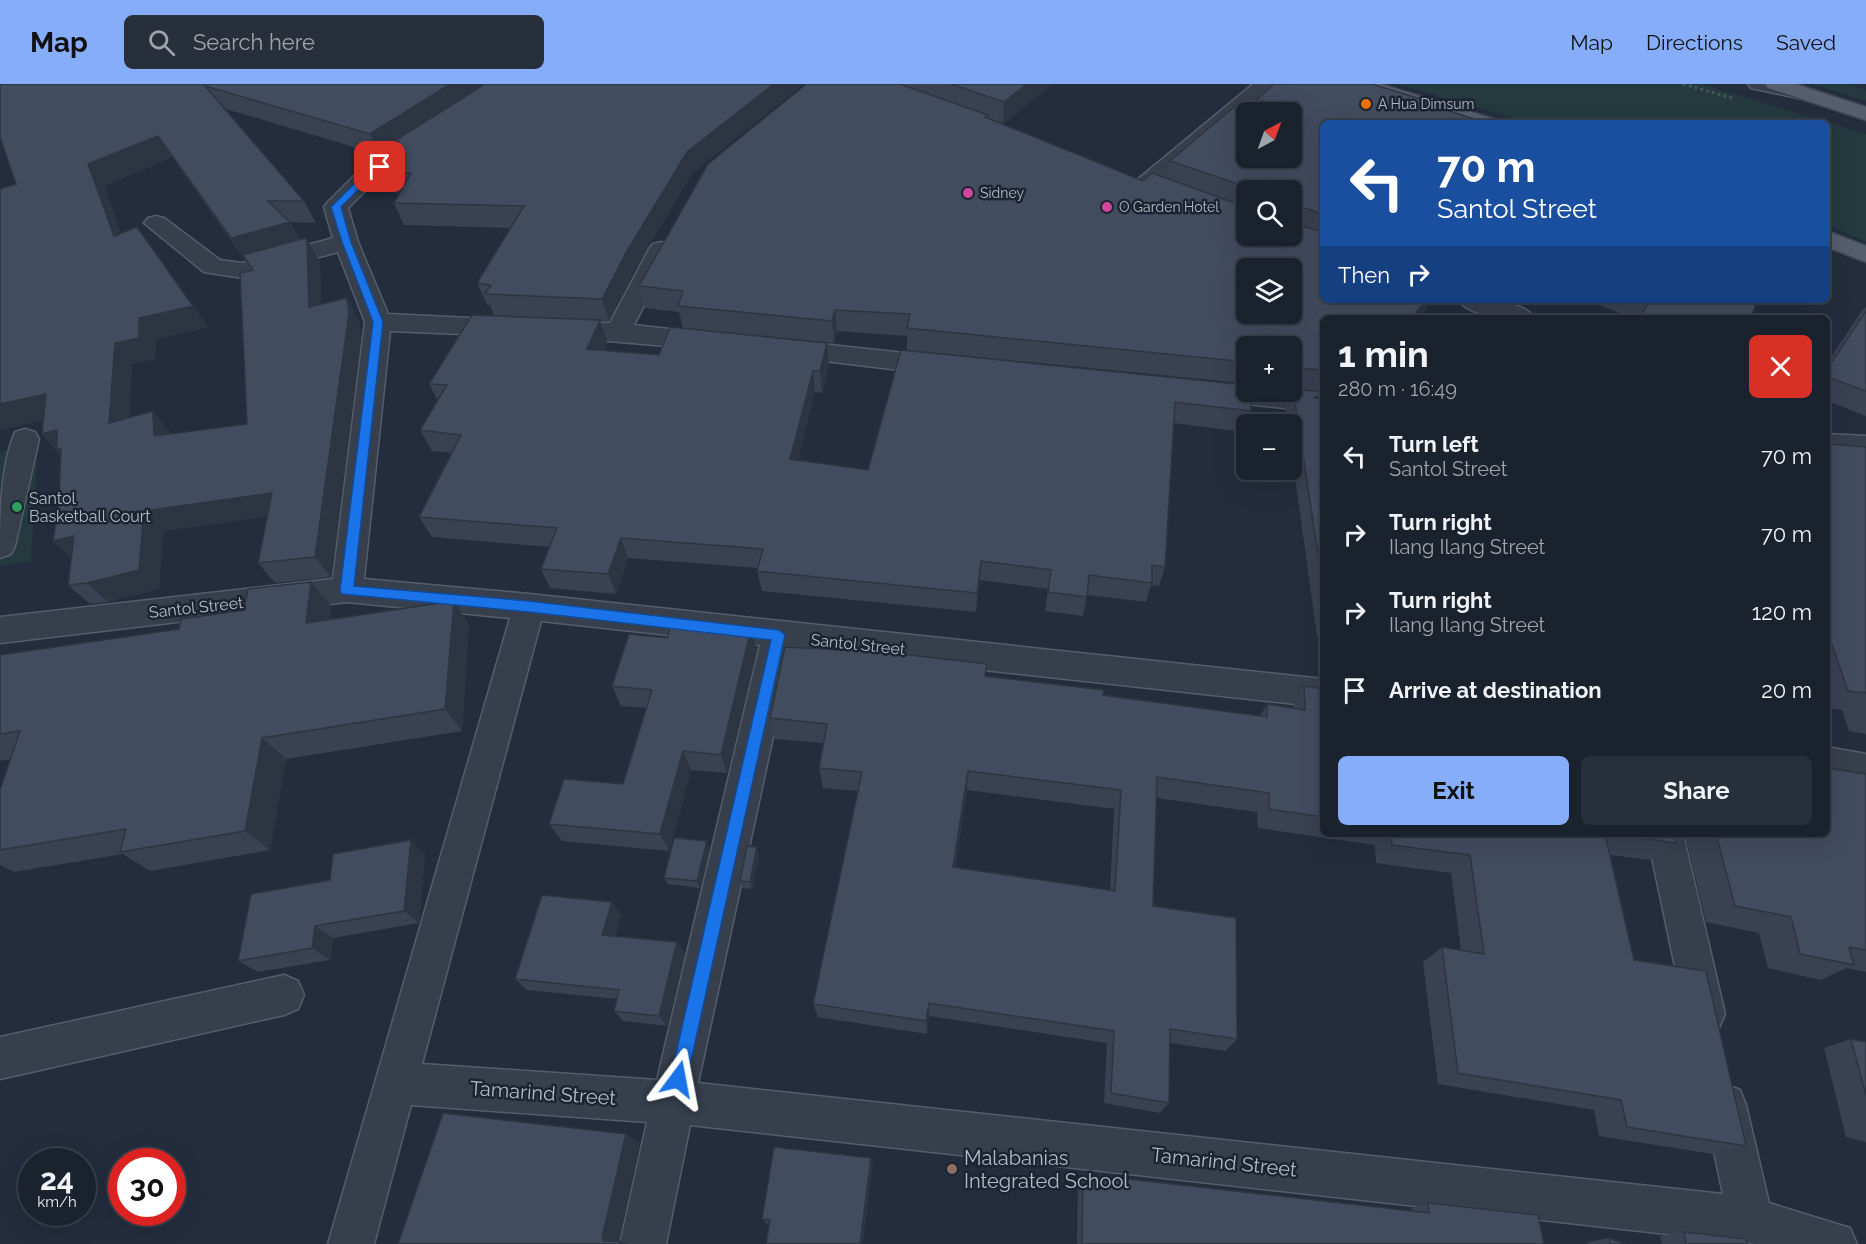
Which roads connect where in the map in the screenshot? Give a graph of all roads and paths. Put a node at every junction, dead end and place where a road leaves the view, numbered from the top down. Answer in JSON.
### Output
{"nodes":[{"id":1,"x":1265,"y":84,"type":"edge"},
{"id":2,"x":1359,"y":84,"type":"edge"},
{"id":3,"x":1758,"y":84,"type":"edge"},
{"id":4,"x":1774,"y":84,"type":"edge"},
{"id":5,"x":1807,"y":94,"type":"junction"},
{"id":6,"x":1866,"y":114,"type":"edge"},
{"id":7,"x":1477,"y":120,"type":"edge"},
{"id":8,"x":434,"y":130,"type":"edge"},
{"id":9,"x":1124,"y":178,"type":"edge"},
{"id":10,"x":1145,"y":186,"type":"junction"},
{"id":11,"x":1168,"y":193,"type":"edge"},
{"id":12,"x":156,"y":223,"type":"dead end"},
{"id":13,"x":674,"y":227,"type":"edge"},
{"id":14,"x":1830,"y":239,"type":"edge"},
{"id":15,"x":346,"y":242,"type":"junction"},
{"id":16,"x":1866,"y":255,"type":"edge"},
{"id":17,"x":1480,"y":303,"type":"edge"},
{"id":18,"x":1514,"y":315,"type":"edge"},
{"id":19,"x":378,"y":322,"type":"junction"},
{"id":20,"x":618,"y":332,"type":"junction"},
{"id":21,"x":969,"y":368,"type":"edge"},
{"id":22,"x":1181,"y":389,"type":"edge"},
{"id":23,"x":1320,"y":403,"type":"edge"},
{"id":24,"x":1830,"y":432,"type":"edge"},
{"id":25,"x":25,"y":438,"type":"dead end"},
{"id":26,"x":1830,"y":444,"type":"edge"},
{"id":27,"x":1863,"y":446,"type":"edge"},
{"id":28,"x":0,"y":546,"type":"edge"},
{"id":29,"x":347,"y":590,"type":"junction"},
{"id":30,"x":529,"y":606,"type":"junction"},
{"id":31,"x":0,"y":630,"type":"edge"},
{"id":32,"x":779,"y":635,"type":"junction"},
{"id":33,"x":1320,"y":693,"type":"edge"},
{"id":34,"x":1830,"y":764,"type":"edge"},
{"id":35,"x":1866,"y":770,"type":"edge"},
{"id":36,"x":1666,"y":837,"type":"edge"},
{"id":37,"x":284,"y":995,"type":"dead end"},
{"id":38,"x":0,"y":1058,"type":"edge"},
{"id":39,"x":395,"y":1083,"type":"junction"},
{"id":40,"x":673,"y":1102,"type":"junction"},
{"id":41,"x":1751,"y":1220,"type":"junction"},
{"id":42,"x":1814,"y":1242,"type":"edge"},
{"id":43,"x":351,"y":1244,"type":"edge"},
{"id":44,"x":643,"y":1244,"type":"edge"}],
"edges":[{"from":1,"to":10,"type":"street"},
{"from":2,"to":7,"type":"main road"},
{"from":3,"to":5,"type":"street"},
{"from":4,"to":5,"type":"main road"},
{"from":5,"to":6,"type":"main road"},
{"from":8,"to":15,"type":"street"},
{"from":9,"to":10,"type":"street"},
{"from":10,"to":11,"type":"street"},
{"from":12,"to":15,"type":"street"},
{"from":13,"to":20,"type":"street"},
{"from":14,"to":16,"type":"main road"},
{"from":15,"to":19,"type":"street"},
{"from":17,"to":18,"type":"street"},
{"from":19,"to":20,"type":"street"},
{"from":19,"to":29,"type":"street"},
{"from":20,"to":21,"type":"street"},
{"from":22,"to":23,"type":"street"},
{"from":24,"to":27,"type":"street"},
{"from":25,"to":28,"type":"street"},
{"from":26,"to":27,"type":"street"},
{"from":29,"to":30,"type":"street","name":"Santol Street"},
{"from":29,"to":31,"type":"street","name":"Santol Street"},
{"from":30,"to":32,"type":"street","name":"Santol Street"},
{"from":30,"to":39,"type":"street"},
{"from":32,"to":33,"type":"street","name":"Santol Street"},
{"from":32,"to":40,"type":"street"},
{"from":34,"to":35,"type":"street"},
{"from":36,"to":41,"type":"street"},
{"from":37,"to":38,"type":"street"},
{"from":39,"to":40,"type":"street","name":"Tamarind Street"},
{"from":39,"to":43,"type":"street"},
{"from":40,"to":41,"type":"street","name":"Tamarind Street"},
{"from":40,"to":44,"type":"street"},
{"from":41,"to":42,"type":"street","name":"Tamarind Street"}]}
